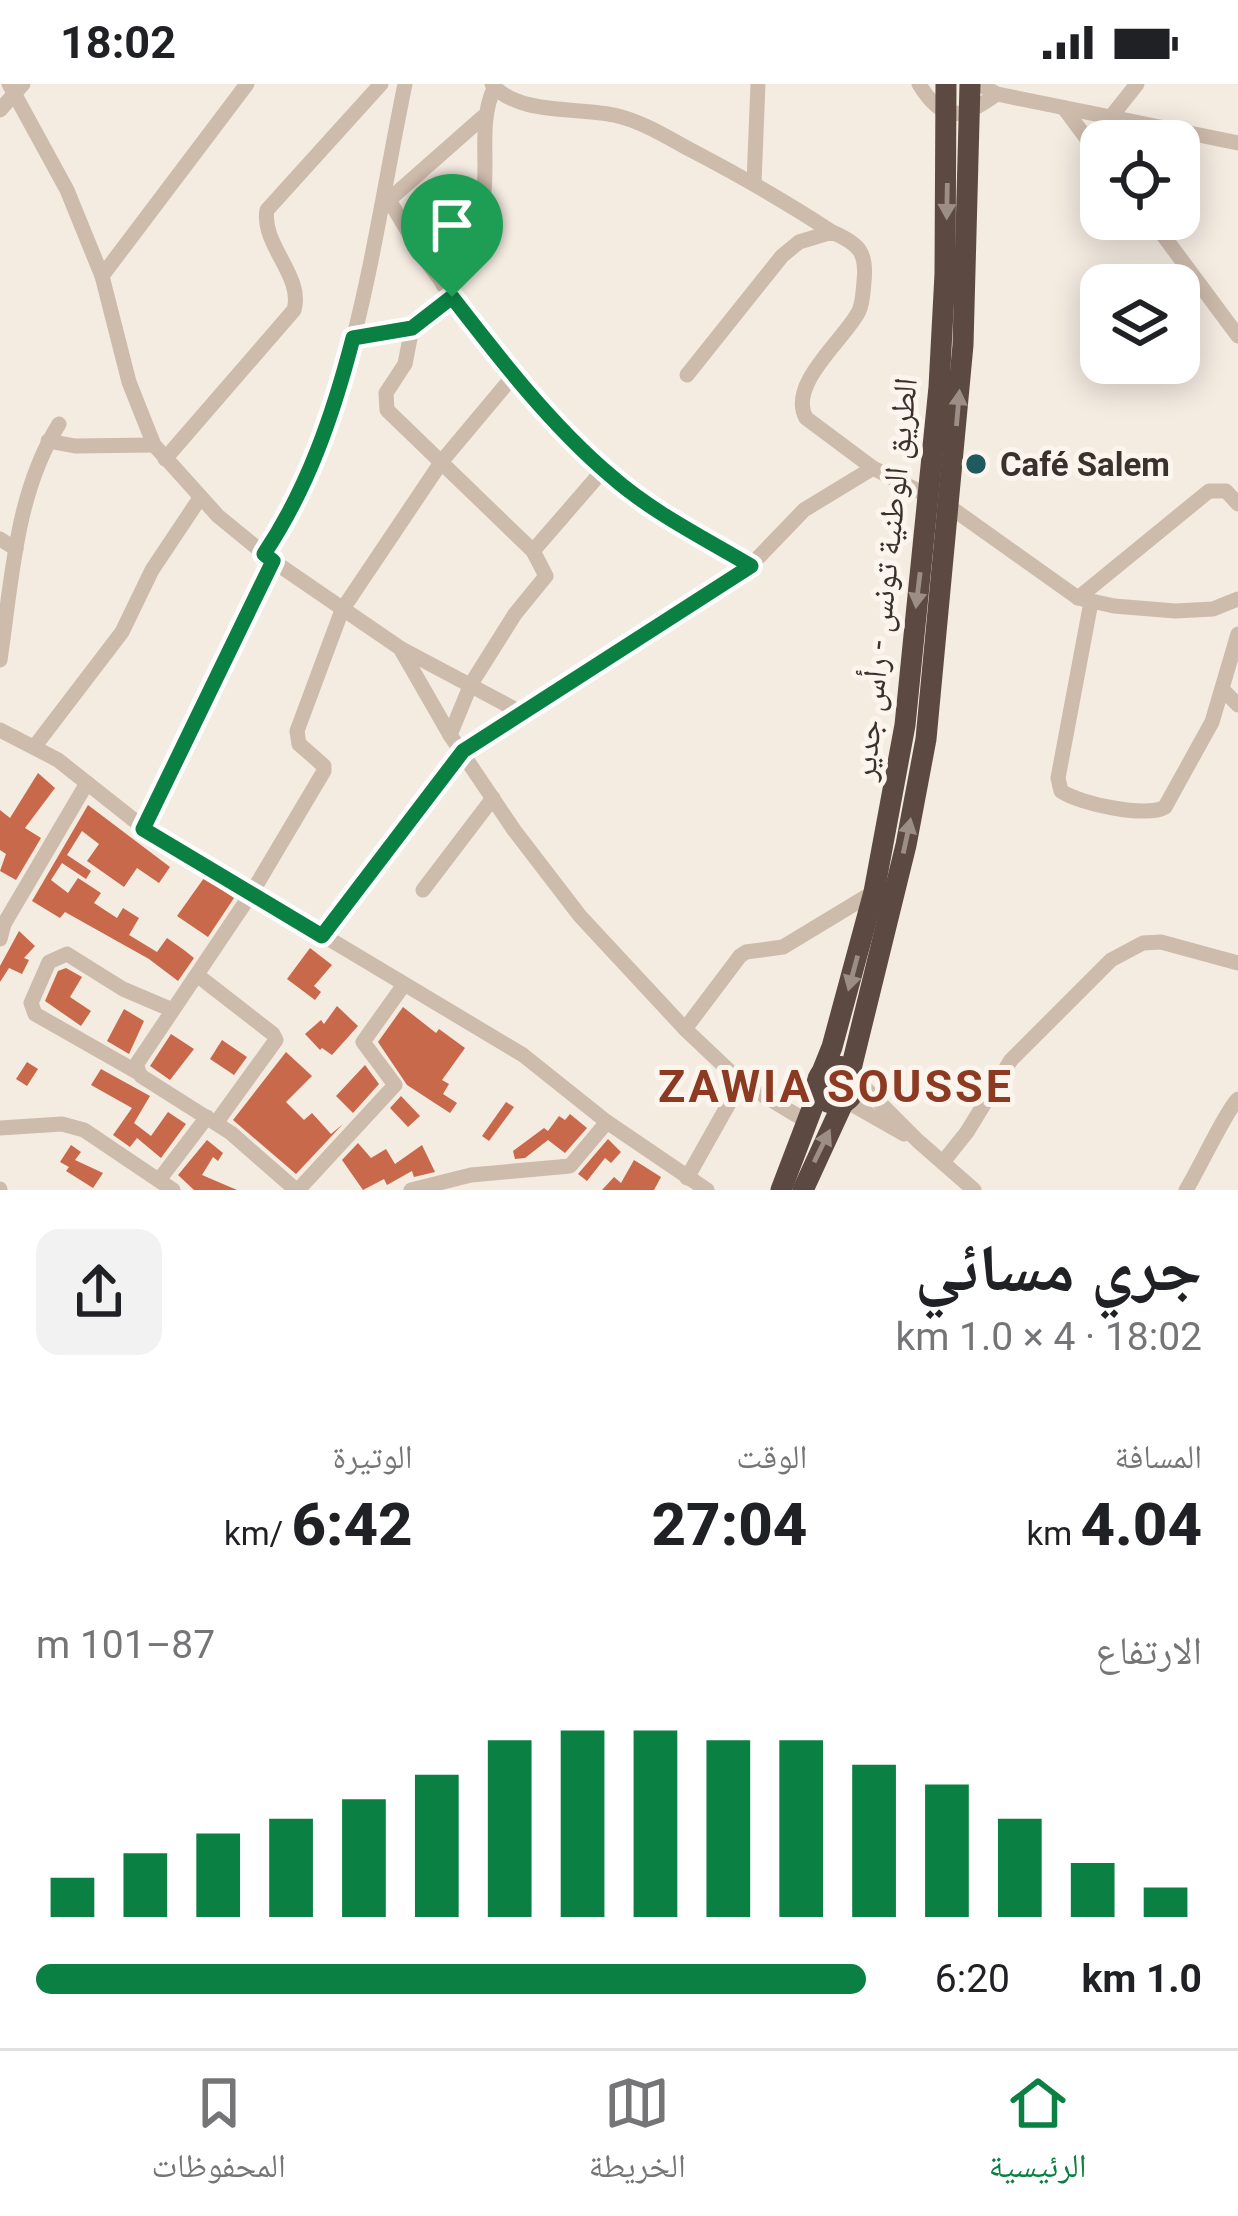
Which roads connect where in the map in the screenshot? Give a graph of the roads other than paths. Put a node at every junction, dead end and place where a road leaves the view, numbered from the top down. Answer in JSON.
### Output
{"nodes":[{"id":1,"x":247,"y":84,"type":"edge"},
{"id":2,"x":381,"y":84,"type":"edge"},
{"id":3,"x":405,"y":84,"type":"edge"},
{"id":4,"x":758,"y":84,"type":"edge"},
{"id":5,"x":919,"y":84,"type":"edge"},
{"id":6,"x":946,"y":84,"type":"edge"},
{"id":7,"x":975,"y":84,"type":"edge"},
{"id":8,"x":1137,"y":84,"type":"edge"},
{"id":9,"x":493,"y":86,"type":"edge"},
{"id":10,"x":16,"y":87,"type":"edge"},
{"id":11,"x":997,"y":94,"type":"junction"},
{"id":12,"x":1064,"y":108,"type":"junction"},
{"id":13,"x":0,"y":110,"type":"edge"},
{"id":14,"x":971,"y":112,"type":"junction"},
{"id":15,"x":946,"y":113,"type":"junction"},
{"id":16,"x":483,"y":117,"type":"junction"},
{"id":17,"x":1110,"y":118,"type":"junction"},
{"id":18,"x":1080,"y":130,"type":"edge"},
{"id":19,"x":1238,"y":143,"type":"edge"},
{"id":20,"x":754,"y":183,"type":"junction"},
{"id":21,"x":384,"y":204,"type":"junction"},
{"id":22,"x":832,"y":232,"type":"junction"},
{"id":23,"x":1168,"y":240,"type":"edge"},
{"id":24,"x":102,"y":276,"type":"junction"},
{"id":25,"x":447,"y":291,"type":"junction"},
{"id":26,"x":1231,"y":313,"type":"edge"},
{"id":27,"x":412,"y":328,"type":"junction"},
{"id":28,"x":1238,"y":336,"type":"edge"},
{"id":29,"x":353,"y":338,"type":"junction"},
{"id":30,"x":514,"y":375,"type":"junction"},
{"id":31,"x":687,"y":375,"type":"dead end"},
{"id":32,"x":58,"y":424,"type":"dead end"},
{"id":33,"x":48,"y":441,"type":"junction"},
{"id":34,"x":154,"y":445,"type":"junction"},
{"id":35,"x":165,"y":459,"type":"junction"},
{"id":36,"x":442,"y":461,"type":"junction"},
{"id":37,"x":604,"y":469,"type":"junction"},
{"id":38,"x":873,"y":469,"type":"junction"},
{"id":39,"x":200,"y":498,"type":"junction"},
{"id":40,"x":940,"y":502,"type":"junction"},
{"id":41,"x":1238,"y":504,"type":"edge"},
{"id":42,"x":0,"y":539,"type":"edge"},
{"id":43,"x":16,"y":549,"type":"junction"},
{"id":44,"x":533,"y":551,"type":"junction"},
{"id":45,"x":268,"y":558,"type":"junction"},
{"id":46,"x":751,"y":566,"type":"junction"},
{"id":47,"x":1238,"y":599,"type":"edge"},
{"id":48,"x":1085,"y":600,"type":"junction"},
{"id":49,"x":342,"y":610,"type":"junction"},
{"id":50,"x":1238,"y":634,"type":"edge"},
{"id":51,"x":400,"y":648,"type":"junction"},
{"id":52,"x":0,"y":660,"type":"edge"},
{"id":53,"x":472,"y":684,"type":"junction"},
{"id":54,"x":1223,"y":690,"type":"junction"},
{"id":55,"x":1238,"y":705,"type":"edge"},
{"id":56,"x":524,"y":714,"type":"junction"},
{"id":57,"x":0,"y":730,"type":"edge"},
{"id":58,"x":450,"y":735,"type":"junction"},
{"id":59,"x":35,"y":746,"type":"junction"},
{"id":60,"x":463,"y":751,"type":"junction"},
{"id":61,"x":87,"y":783,"type":"junction"},
{"id":62,"x":494,"y":798,"type":"junction"},
{"id":63,"x":143,"y":829,"type":"junction"},
{"id":64,"x":423,"y":890,"type":"dead end"},
{"id":65,"x":874,"y":892,"type":"junction"},
{"id":66,"x":251,"y":894,"type":"junction"},
{"id":67,"x":322,"y":936,"type":"junction"},
{"id":68,"x":0,"y":939,"type":"edge"},
{"id":69,"x":1238,"y":963,"type":"edge"},
{"id":70,"x":197,"y":975,"type":"junction"},
{"id":71,"x":403,"y":986,"type":"junction"},
{"id":72,"x":170,"y":1009,"type":"junction"},
{"id":73,"x":685,"y":1029,"type":"junction"},
{"id":74,"x":137,"y":1072,"type":"junction"},
{"id":75,"x":850,"y":1073,"type":"junction"},
{"id":76,"x":741,"y":1082,"type":"junction"},
{"id":77,"x":820,"y":1082,"type":"junction"},
{"id":78,"x":1238,"y":1099,"type":"edge"},
{"id":79,"x":844,"y":1102,"type":"junction"},
{"id":80,"x":211,"y":1120,"type":"junction"},
{"id":81,"x":607,"y":1122,"type":"junction"},
{"id":82,"x":808,"y":1122,"type":"junction"},
{"id":83,"x":0,"y":1128,"type":"edge"},
{"id":84,"x":918,"y":1142,"type":"junction"},
{"id":85,"x":943,"y":1162,"type":"junction"},
{"id":86,"x":493,"y":1172,"type":"junction"},
{"id":87,"x":688,"y":1178,"type":"junction"},
{"id":88,"x":166,"y":1185,"type":"edge"},
{"id":89,"x":297,"y":1190,"type":"edge"},
{"id":90,"x":411,"y":1190,"type":"edge"},
{"id":91,"x":483,"y":1190,"type":"edge"},
{"id":92,"x":706,"y":1190,"type":"edge"},
{"id":93,"x":781,"y":1190,"type":"edge"},
{"id":94,"x":802,"y":1190,"type":"edge"},
{"id":95,"x":974,"y":1190,"type":"edge"},
{"id":96,"x":1186,"y":1190,"type":"edge"}],
"edges":[{"from":1,"to":24,"type":"street"},
{"from":2,"to":35,"type":"street"},
{"from":3,"to":21,"type":"street"},
{"from":4,"to":20,"type":"street"},
{"from":5,"to":15,"type":"street"},
{"from":6,"to":15,"type":"highway","name":"الطريق الوطنية تونس - رأس جدير"},
{"from":7,"to":11,"type":"street"},
{"from":7,"to":14,"type":"highway","name":"الطريق الوطنية تونس - رأس جدير"},
{"from":8,"to":17,"type":"street"},
{"from":9,"to":16,"type":"street"},
{"from":9,"to":20,"type":"street"},
{"from":10,"to":13,"type":"street"},
{"from":10,"to":24,"type":"street"},
{"from":11,"to":12,"type":"street"},
{"from":11,"to":14,"type":"street"},
{"from":12,"to":17,"type":"street"},
{"from":12,"to":18,"type":"street"},
{"from":14,"to":15,"type":"street"},
{"from":40,"to":14,"type":"highway","name":"الطريق الوطنية تونس - رأس جدير","one_way":true},
{"from":15,"to":40,"type":"highway","name":"الطريق الوطنية تونس - رأس جدير","one_way":true},
{"from":16,"to":21,"type":"street"},
{"from":16,"to":25,"type":"street"},
{"from":17,"to":19,"type":"street"},
{"from":20,"to":22,"type":"street"},
{"from":21,"to":25,"type":"street"},
{"from":21,"to":29,"type":"street"},
{"from":22,"to":31,"type":"street"},
{"from":22,"to":38,"type":"street"},
{"from":23,"to":26,"type":"street"},
{"from":24,"to":34,"type":"street"},
{"from":25,"to":27,"type":"street"},
{"from":25,"to":30,"type":"street"},
{"from":26,"to":28,"type":"street"},
{"from":27,"to":29,"type":"street"},
{"from":27,"to":36,"type":"street"},
{"from":29,"to":45,"type":"street"},
{"from":30,"to":36,"type":"street"},
{"from":30,"to":37,"type":"street"},
{"from":32,"to":33,"type":"street"},
{"from":33,"to":34,"type":"street"},
{"from":33,"to":43,"type":"street"},
{"from":34,"to":35,"type":"street"},
{"from":35,"to":39,"type":"street"},
{"from":36,"to":44,"type":"street"},
{"from":36,"to":49,"type":"street"},
{"from":37,"to":44,"type":"street"},
{"from":37,"to":46,"type":"street"},
{"from":38,"to":40,"type":"street"},
{"from":38,"to":46,"type":"street"},
{"from":39,"to":45,"type":"street"},
{"from":39,"to":59,"type":"street"},
{"from":40,"to":48,"type":"street"},
{"from":40,"to":65,"type":"highway","name":"الطريق الوطنية تونس - رأس جدير","one_way":true},
{"from":75,"to":40,"type":"highway","name":"الطريق الوطنية تونس - رأس جدير","one_way":true},
{"from":41,"to":48,"type":"street"},
{"from":42,"to":43,"type":"street"},
{"from":43,"to":52,"type":"street"},
{"from":44,"to":53,"type":"street"},
{"from":45,"to":49,"type":"street"},
{"from":45,"to":63,"type":"street"},
{"from":46,"to":56,"type":"street"},
{"from":47,"to":48,"type":"street"},
{"from":48,"to":54,"type":"street"},
{"from":49,"to":51,"type":"street"},
{"from":49,"to":66,"type":"street"},
{"from":50,"to":54,"type":"street"},
{"from":51,"to":53,"type":"street"},
{"from":51,"to":58,"type":"street"},
{"from":53,"to":56,"type":"street"},
{"from":53,"to":58,"type":"street"},
{"from":54,"to":55,"type":"street"},
{"from":56,"to":60,"type":"street"},
{"from":57,"to":59,"type":"street"},
{"from":58,"to":60,"type":"street"},
{"from":59,"to":61,"type":"street"},
{"from":60,"to":62,"type":"street"},
{"from":60,"to":67,"type":"street"},
{"from":61,"to":63,"type":"street"},
{"from":61,"to":68,"type":"street"},
{"from":62,"to":64,"type":"street"},
{"from":62,"to":73,"type":"street"},
{"from":63,"to":66,"type":"street"},
{"from":65,"to":73,"type":"street"},
{"from":65,"to":77,"type":"highway","name":"الطريق الوطنية تونس - رأس جدير","one_way":true},
{"from":66,"to":67,"type":"street"},
{"from":66,"to":70,"type":"street"},
{"from":67,"to":71,"type":"street"},
{"from":69,"to":85,"type":"street"},
{"from":70,"to":72,"type":"street"},
{"from":70,"to":80,"type":"street"},
{"from":71,"to":81,"type":"street"},
{"from":71,"to":89,"type":"street"},
{"from":72,"to":74,"type":"street"},
{"from":72,"to":74,"type":"street"},
{"from":73,"to":76,"type":"street"},
{"from":74,"to":80,"type":"street"},
{"from":75,"to":77,"type":"highway"},
{"from":75,"to":79,"type":"highway"},
{"from":75,"to":84,"type":"street"},
{"from":76,"to":82,"type":"street"},
{"from":76,"to":87,"type":"street"},
{"from":77,"to":79,"type":"highway"},
{"from":77,"to":82,"type":"highway","name":"الطريق الوطنية تونس - رأس جدير"},
{"from":78,"to":96,"type":"street"},
{"from":79,"to":84,"type":"street"},
{"from":94,"to":79,"type":"highway","one_way":true},
{"from":80,"to":88,"type":"street"},
{"from":80,"to":89,"type":"street"},
{"from":81,"to":86,"type":"street"},
{"from":81,"to":87,"type":"street"},
{"from":82,"to":93,"type":"highway","name":"الطريق الوطنية تونس - رأس جدير"},
{"from":83,"to":88,"type":"street"},
{"from":84,"to":85,"type":"street"},
{"from":85,"to":95,"type":"street"},
{"from":86,"to":90,"type":"street"},
{"from":86,"to":91,"type":"street"},
{"from":87,"to":92,"type":"street"}]}
